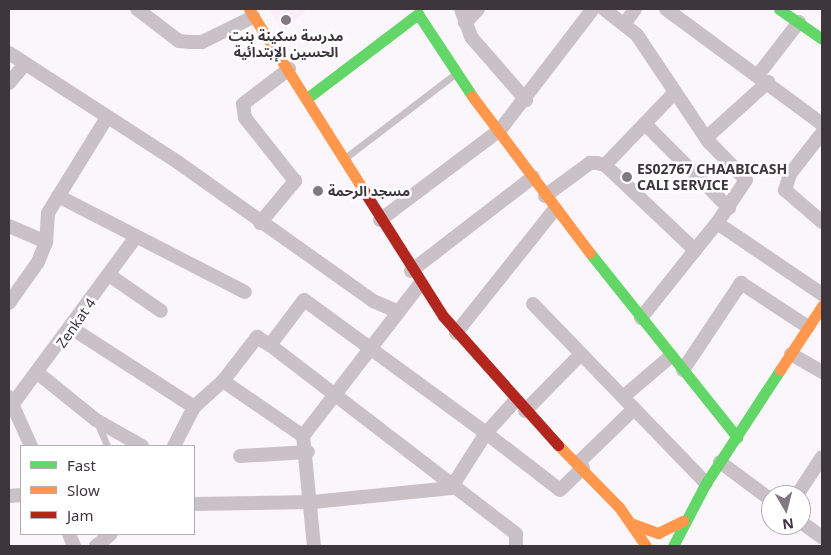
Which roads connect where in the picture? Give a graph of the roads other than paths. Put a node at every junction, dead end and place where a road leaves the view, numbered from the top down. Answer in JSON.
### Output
{"nodes":[{"id":1,"x":138,"y":9,"type":"edge"},
{"id":2,"x":460,"y":9,"type":"edge"},
{"id":3,"x":478,"y":9,"type":"edge"},
{"id":4,"x":593,"y":9,"type":"edge"},
{"id":5,"x":604,"y":9,"type":"edge"},
{"id":6,"x":635,"y":9,"type":"edge"},
{"id":7,"x":666,"y":9,"type":"edge"},
{"id":8,"x":779,"y":9,"type":"edge"},
{"id":9,"x":251,"y":13,"type":"edge"},
{"id":10,"x":799,"y":22,"type":"junction"},
{"id":11,"x":465,"y":23,"type":"junction"},
{"id":12,"x":625,"y":23,"type":"junction"},
{"id":13,"x":822,"y":38,"type":"edge"},
{"id":14,"x":9,"y":53,"type":"edge"},
{"id":15,"x":24,"y":65,"type":"junction"},
{"id":16,"x":289,"y":69,"type":"junction"},
{"id":17,"x":456,"y":73,"type":"junction"},
{"id":18,"x":763,"y":78,"type":"junction"},
{"id":19,"x":9,"y":83,"type":"edge"},
{"id":20,"x":676,"y":92,"type":"junction"},
{"id":21,"x":306,"y":99,"type":"junction"},
{"id":22,"x":526,"y":100,"type":"junction"},
{"id":23,"x":106,"y":119,"type":"junction"},
{"id":24,"x":645,"y":124,"type":"junction"},
{"id":25,"x":822,"y":124,"type":"edge"},
{"id":26,"x":500,"y":130,"type":"junction"},
{"id":27,"x":822,"y":133,"type":"edge"},
{"id":28,"x":706,"y":138,"type":"junction"},
{"id":29,"x":344,"y":159,"type":"junction"},
{"id":30,"x":605,"y":165,"type":"junction"},
{"id":31,"x":533,"y":177,"type":"junction"},
{"id":32,"x":58,"y":196,"type":"junction"},
{"id":33,"x":546,"y":196,"type":"junction"},
{"id":34,"x":729,"y":208,"type":"junction"},
{"id":35,"x":555,"y":209,"type":"junction"},
{"id":36,"x":380,"y":220,"type":"junction"},
{"id":37,"x":822,"y":222,"type":"edge"},
{"id":38,"x":260,"y":223,"type":"junction"},
{"id":39,"x":717,"y":223,"type":"junction"},
{"id":40,"x":9,"y":226,"type":"edge"},
{"id":41,"x":136,"y":237,"type":"junction"},
{"id":42,"x":46,"y":242,"type":"junction"},
{"id":43,"x":695,"y":250,"type":"junction"},
{"id":44,"x":411,"y":271,"type":"junction"},
{"id":45,"x":109,"y":275,"type":"junction"},
{"id":46,"x":420,"y":284,"type":"junction"},
{"id":47,"x":245,"y":292,"type":"dead end"},
{"id":48,"x":822,"y":294,"type":"edge"},
{"id":49,"x":9,"y":303,"type":"edge"},
{"id":50,"x":533,"y":304,"type":"dead end"},
{"id":51,"x":822,"y":306,"type":"edge"},
{"id":52,"x":160,"y":311,"type":"dead end"},
{"id":53,"x":396,"y":311,"type":"junction"},
{"id":54,"x":641,"y":318,"type":"junction"},
{"id":55,"x":808,"y":327,"type":"junction"},
{"id":56,"x":73,"y":329,"type":"junction"},
{"id":57,"x":456,"y":333,"type":"junction"},
{"id":58,"x":270,"y":345,"type":"junction"},
{"id":59,"x":370,"y":346,"type":"junction"},
{"id":60,"x":581,"y":354,"type":"junction"},
{"id":61,"x":790,"y":354,"type":"junction"},
{"id":62,"x":671,"y":356,"type":"junction"},
{"id":63,"x":683,"y":370,"type":"junction"},
{"id":64,"x":822,"y":372,"type":"edge"},
{"id":65,"x":39,"y":374,"type":"junction"},
{"id":66,"x":223,"y":381,"type":"junction"},
{"id":67,"x":334,"y":396,"type":"junction"},
{"id":68,"x":623,"y":397,"type":"junction"},
{"id":69,"x":515,"y":401,"type":"junction"},
{"id":70,"x":10,"y":405,"type":"edge"},
{"id":71,"x":194,"y":408,"type":"junction"},
{"id":72,"x":634,"y":409,"type":"junction"},
{"id":73,"x":525,"y":411,"type":"junction"},
{"id":74,"x":96,"y":420,"type":"junction"},
{"id":75,"x":486,"y":433,"type":"junction"},
{"id":76,"x":304,"y":436,"type":"junction"},
{"id":77,"x":737,"y":437,"type":"junction"},
{"id":78,"x":30,"y":445,"type":"edge"},
{"id":79,"x":107,"y":445,"type":"edge"},
{"id":80,"x":140,"y":445,"type":"edge"},
{"id":81,"x":175,"y":445,"type":"edge"},
{"id":82,"x":308,"y":452,"type":"junction"},
{"id":83,"x":240,"y":456,"type":"dead end"},
{"id":84,"x":822,"y":457,"type":"edge"},
{"id":85,"x":720,"y":462,"type":"junction"},
{"id":86,"x":581,"y":466,"type":"junction"},
{"id":87,"x":706,"y":483,"type":"junction"},
{"id":88,"x":804,"y":485,"type":"edge"},
{"id":89,"x":451,"y":488,"type":"junction"},
{"id":90,"x":761,"y":493,"type":"edge"},
{"id":91,"x":313,"y":502,"type":"junction"},
{"id":92,"x":195,"y":504,"type":"edge"},
{"id":93,"x":619,"y":506,"type":"junction"},
{"id":94,"x":683,"y":521,"type":"junction"},
{"id":95,"x":633,"y":524,"type":"junction"},
{"id":96,"x":811,"y":529,"type":"edge"},
{"id":97,"x":110,"y":535,"type":"edge"},
{"id":98,"x":822,"y":537,"type":"edge"},
{"id":99,"x":96,"y":546,"type":"edge"},
{"id":100,"x":314,"y":546,"type":"edge"},
{"id":101,"x":516,"y":546,"type":"edge"},
{"id":102,"x":630,"y":546,"type":"edge"},
{"id":103,"x":646,"y":546,"type":"edge"},
{"id":104,"x":673,"y":546,"type":"edge"},
{"id":105,"x":682,"y":546,"type":"edge"}],
"edges":[{"from":1,"to":9,"type":"street"},
{"from":2,"to":11,"type":"street"},
{"from":3,"to":11,"type":"street"},
{"from":4,"to":22,"type":"street"},
{"from":5,"to":12,"type":"street"},
{"from":6,"to":12,"type":"street"},
{"from":7,"to":18,"type":"street"},
{"from":8,"to":10,"type":"street"},
{"from":9,"to":16,"type":"street"},
{"from":10,"to":13,"type":"street"},
{"from":10,"to":18,"type":"street"},
{"from":11,"to":22,"type":"street"},
{"from":12,"to":20,"type":"street"},
{"from":14,"to":15,"type":"street"},
{"from":15,"to":19,"type":"street"},
{"from":15,"to":23,"type":"street"},
{"from":16,"to":21,"type":"street"},
{"from":16,"to":38,"type":"street"},
{"from":17,"to":21,"type":"street"},
{"from":17,"to":26,"type":"street"},
{"from":17,"to":29,"type":"lane"},
{"from":18,"to":25,"type":"street"},
{"from":18,"to":28,"type":"street"},
{"from":20,"to":24,"type":"street"},
{"from":20,"to":28,"type":"street"},
{"from":21,"to":29,"type":"street"},
{"from":22,"to":26,"type":"street"},
{"from":23,"to":32,"type":"street"},
{"from":23,"to":38,"type":"street"},
{"from":24,"to":30,"type":"street"},
{"from":24,"to":34,"type":"street"},
{"from":26,"to":31,"type":"street"},
{"from":26,"to":36,"type":"street"},
{"from":27,"to":37,"type":"street"},
{"from":28,"to":34,"type":"street"},
{"from":29,"to":36,"type":"street"},
{"from":30,"to":33,"type":"street"},
{"from":30,"to":43,"type":"street"},
{"from":31,"to":33,"type":"street"},
{"from":31,"to":44,"type":"street"},
{"from":32,"to":41,"type":"street"},
{"from":32,"to":42,"type":"street"},
{"from":33,"to":35,"type":"street"},
{"from":34,"to":39,"type":"street"},
{"from":35,"to":54,"type":"street"},
{"from":35,"to":57,"type":"street"},
{"from":36,"to":44,"type":"street"},
{"from":38,"to":53,"type":"street"},
{"from":39,"to":43,"type":"street"},
{"from":39,"to":48,"type":"street"},
{"from":40,"to":42,"type":"street"},
{"from":41,"to":45,"type":"street","name":"Zenkat 4"},
{"from":41,"to":47,"type":"street"},
{"from":42,"to":49,"type":"street"},
{"from":43,"to":54,"type":"street"},
{"from":44,"to":46,"type":"street"},
{"from":45,"to":52,"type":"street"},
{"from":45,"to":56,"type":"street","name":"Zenkat 4"},
{"from":46,"to":53,"type":"street"},
{"from":46,"to":57,"type":"street"},
{"from":50,"to":60,"type":"street"},
{"from":51,"to":55,"type":"street"},
{"from":53,"to":59,"type":"street"},
{"from":54,"to":62,"type":"street"},
{"from":55,"to":61,"type":"street"},
{"from":55,"to":63,"type":"street"},
{"from":56,"to":65,"type":"street","name":"Zenkat 4"},
{"from":56,"to":71,"type":"street"},
{"from":57,"to":69,"type":"street"},
{"from":58,"to":59,"type":"street"},
{"from":58,"to":66,"type":"street"},
{"from":58,"to":67,"type":"street"},
{"from":59,"to":67,"type":"street"},
{"from":59,"to":75,"type":"street"},
{"from":60,"to":68,"type":"street"},
{"from":60,"to":73,"type":"street"},
{"from":61,"to":64,"type":"street"},
{"from":61,"to":77,"type":"street"},
{"from":62,"to":63,"type":"street"},
{"from":62,"to":68,"type":"street"},
{"from":63,"to":77,"type":"street"},
{"from":65,"to":70,"type":"street","name":"Zenkat 4"},
{"from":65,"to":74,"type":"street"},
{"from":66,"to":71,"type":"street"},
{"from":66,"to":76,"type":"street"},
{"from":67,"to":76,"type":"street"},
{"from":67,"to":89,"type":"street"},
{"from":68,"to":72,"type":"street"},
{"from":69,"to":73,"type":"street"},
{"from":69,"to":75,"type":"street"},
{"from":70,"to":78,"type":"street"},
{"from":71,"to":81,"type":"street"},
{"from":72,"to":86,"type":"street"},
{"from":72,"to":87,"type":"street"},
{"from":73,"to":86,"type":"street"},
{"from":74,"to":79,"type":"lane"},
{"from":74,"to":80,"type":"street"},
{"from":75,"to":86,"type":"street"},
{"from":75,"to":89,"type":"street"},
{"from":76,"to":82,"type":"street"},
{"from":77,"to":85,"type":"street"},
{"from":82,"to":83,"type":"street"},
{"from":82,"to":91,"type":"street"},
{"from":84,"to":88,"type":"street"},
{"from":85,"to":87,"type":"street"},
{"from":85,"to":90,"type":"street"},
{"from":86,"to":93,"type":"street"},
{"from":87,"to":94,"type":"street"},
{"from":89,"to":91,"type":"street"},
{"from":89,"to":101,"type":"street"},
{"from":91,"to":92,"type":"street"},
{"from":91,"to":100,"type":"street"},
{"from":93,"to":95,"type":"street"},
{"from":93,"to":102,"type":"street"},
{"from":94,"to":95,"type":"street"},
{"from":94,"to":104,"type":"street"},
{"from":94,"to":105,"type":"street"},
{"from":95,"to":103,"type":"street"},
{"from":96,"to":98,"type":"street"},
{"from":97,"to":99,"type":"street"}]}
